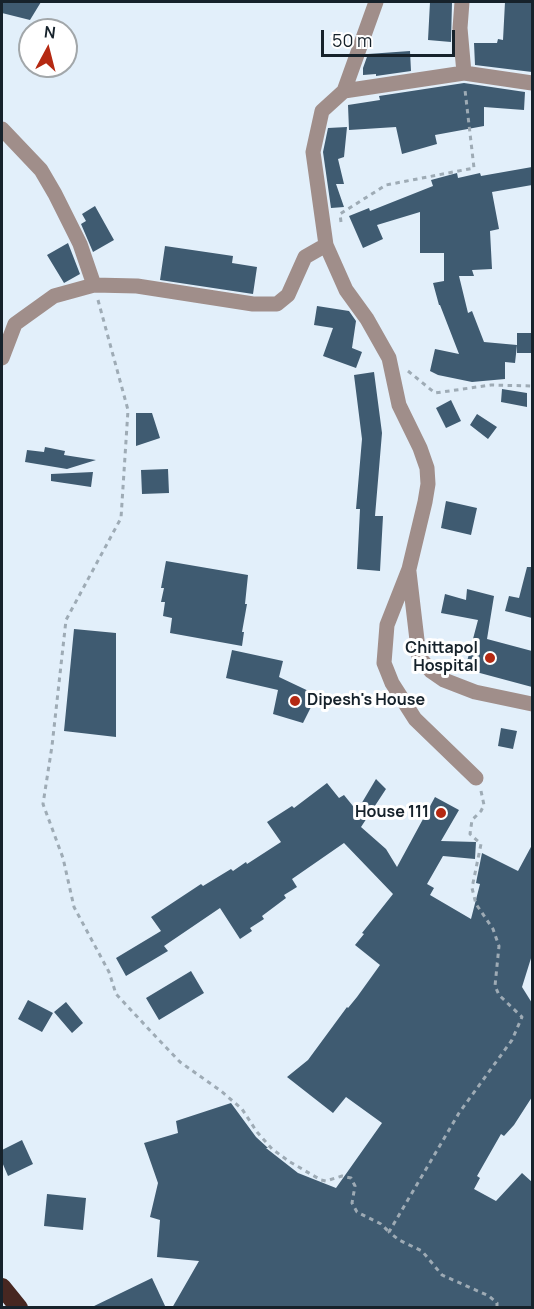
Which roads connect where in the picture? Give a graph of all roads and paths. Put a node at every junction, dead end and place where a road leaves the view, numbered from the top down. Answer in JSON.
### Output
{"nodes":[{"id":1,"x":376,"y":2,"type":"edge"},
{"id":2,"x":462,"y":2,"type":"edge"},
{"id":3,"x":464,"y":73,"type":"junction"},
{"id":4,"x":532,"y":83,"type":"edge"},
{"id":5,"x":344,"y":91,"type":"junction"},
{"id":6,"x":2,"y":129,"type":"edge"},
{"id":7,"x":341,"y":225,"type":"dead end"},
{"id":8,"x":326,"y":245,"type":"junction"},
{"id":9,"x":94,"y":285,"type":"junction"},
{"id":10,"x":2,"y":358,"type":"edge"},
{"id":11,"x":389,"y":358,"type":"junction"},
{"id":12,"x":532,"y":386,"type":"edge"},
{"id":13,"x":409,"y":569,"type":"junction"},
{"id":14,"x":532,"y":704,"type":"edge"},
{"id":15,"x":476,"y":778,"type":"joint"},
{"id":16,"x":389,"y":1232,"type":"junction"},
{"id":17,"x":2,"y":1287,"type":"edge"},
{"id":18,"x":19,"y":1308,"type":"edge"},
{"id":19,"x":497,"y":1308,"type":"edge"}],
"edges":[{"from":1,"to":5,"type":"street"},
{"from":2,"to":3,"type":"street"},
{"from":3,"to":4,"type":"street"},
{"from":3,"to":5,"type":"street"},
{"from":3,"to":7,"type":"path"},
{"from":5,"to":8,"type":"street"},
{"from":6,"to":9,"type":"street"},
{"from":8,"to":9,"type":"street"},
{"from":8,"to":11,"type":"street"},
{"from":9,"to":10,"type":"street"},
{"from":9,"to":16,"type":"path"},
{"from":11,"to":12,"type":"path"},
{"from":11,"to":13,"type":"street"},
{"from":13,"to":14,"type":"street"},
{"from":13,"to":15,"type":"street"},
{"from":15,"to":16,"type":"path"},
{"from":16,"to":19,"type":"path"},
{"from":17,"to":18,"type":"highway"}]}
